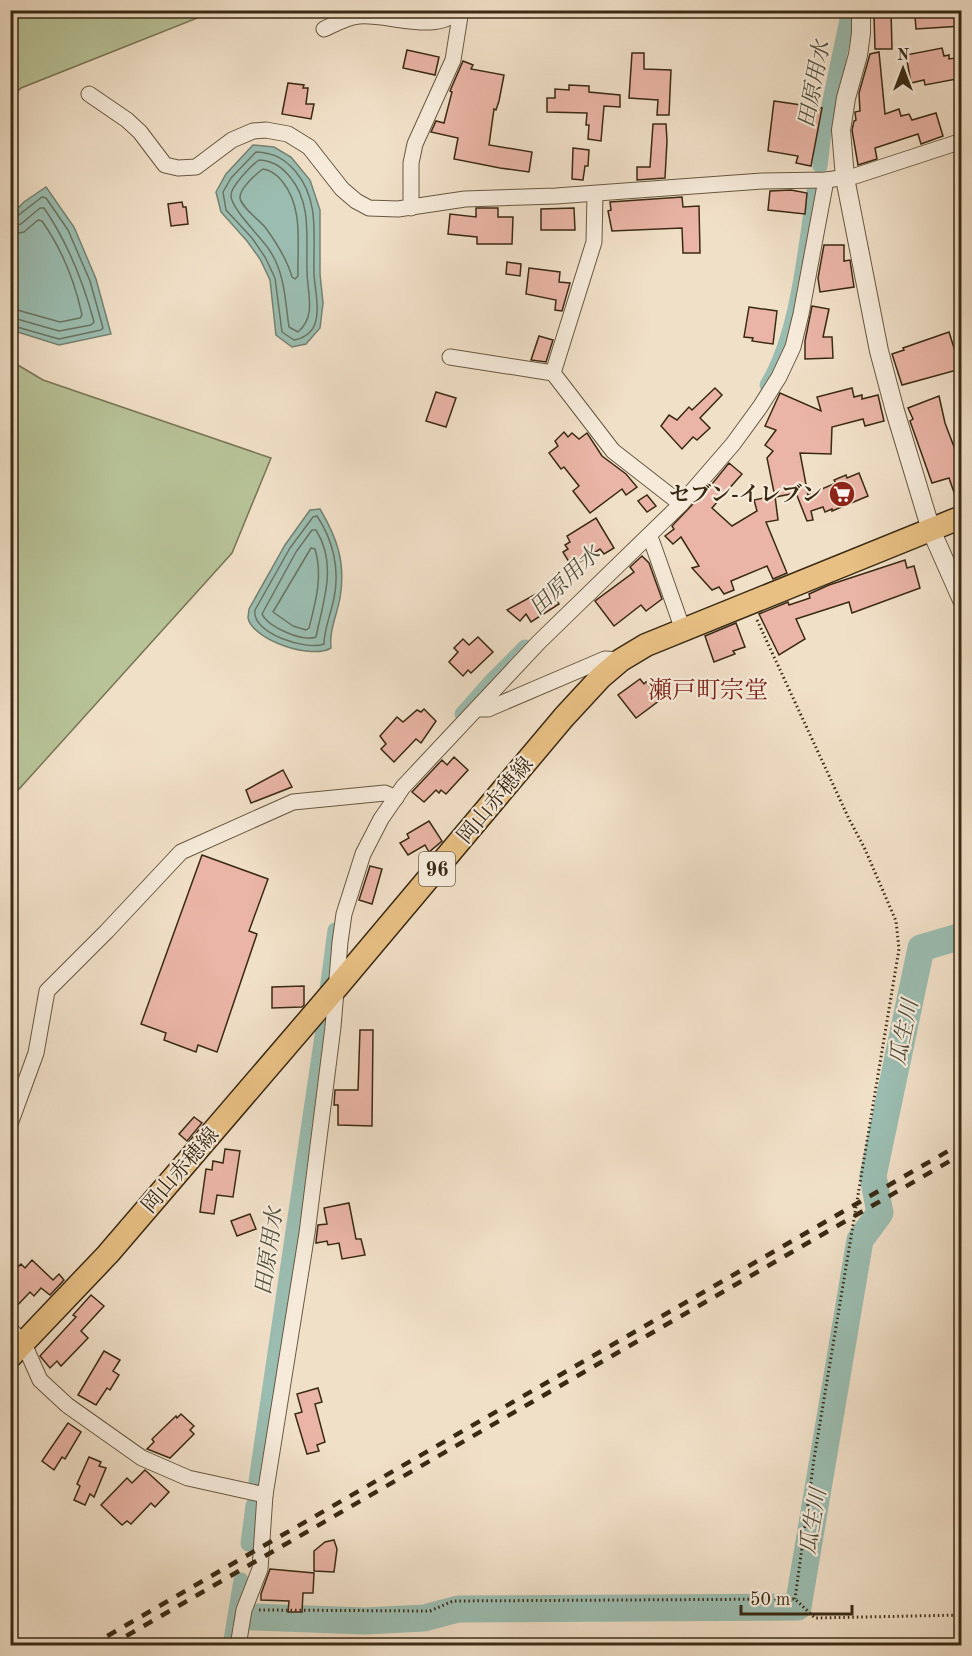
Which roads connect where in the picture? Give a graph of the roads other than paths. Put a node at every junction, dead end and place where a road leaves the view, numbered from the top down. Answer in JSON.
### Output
{"nodes":[{"id":1,"x":460,"y":10,"type":"edge"},
{"id":2,"x":861,"y":10,"type":"edge"},
{"id":3,"x":324,"y":29,"type":"dead end"},
{"id":4,"x":88,"y":94,"type":"dead end"},
{"id":5,"x":962,"y":141,"type":"edge"},
{"id":6,"x":845,"y":178,"type":"junction"},
{"id":7,"x":825,"y":180,"type":"junction"},
{"id":8,"x":595,"y":194,"type":"junction"},
{"id":9,"x":411,"y":208,"type":"junction"},
{"id":10,"x":450,"y":357,"type":"dead end"},
{"id":11,"x":553,"y":373,"type":"junction"},
{"id":12,"x":677,"y":501,"type":"junction"},
{"id":13,"x":962,"y":517,"type":"edge"},
{"id":14,"x":931,"y":530,"type":"junction"},
{"id":15,"x":648,"y":537,"type":"junction"},
{"id":16,"x":962,"y":600,"type":"edge"},
{"id":17,"x":683,"y":630,"type":"junction"},
{"id":18,"x":621,"y":660,"type":"junction"},
{"id":19,"x":477,"y":709,"type":"junction"},
{"id":20,"x":391,"y":796,"type":"junction"},
{"id":21,"x":337,"y":987,"type":"junction"},
{"id":22,"x":10,"y":1124,"type":"edge"},
{"id":23,"x":15,"y":1343,"type":"edge"},
{"id":24,"x":265,"y":1495,"type":"junction"},
{"id":25,"x":238,"y":1646,"type":"edge"}],
"edges":[{"from":1,"to":3,"type":"street"},
{"from":1,"to":9,"type":"street"},
{"from":2,"to":6,"type":"street"},
{"from":4,"to":9,"type":"street"},
{"from":5,"to":6,"type":"street"},
{"from":6,"to":7,"type":"street"},
{"from":6,"to":14,"type":"street"},
{"from":7,"to":8,"type":"street"},
{"from":7,"to":12,"type":"street"},
{"from":8,"to":9,"type":"street"},
{"from":8,"to":11,"type":"street"},
{"from":10,"to":11,"type":"street"},
{"from":11,"to":12,"type":"street"},
{"from":12,"to":15,"type":"street"},
{"from":13,"to":14,"type":"main road","name":"岡山赤穂線","number":"96"},
{"from":14,"to":16,"type":"street"},
{"from":14,"to":17,"type":"main road","name":"岡山赤穂線","number":"96"},
{"from":15,"to":17,"type":"street"},
{"from":15,"to":19,"type":"street"},
{"from":17,"to":18,"type":"main road","name":"岡山赤穂線","number":"96"},
{"from":18,"to":19,"type":"street"},
{"from":18,"to":21,"type":"main road","name":"岡山赤穂線","number":"96"},
{"from":19,"to":20,"type":"street"},
{"from":20,"to":21,"type":"street"},
{"from":20,"to":22,"type":"street"},
{"from":21,"to":23,"type":"main road","name":"岡山赤穂線","number":"96"},
{"from":21,"to":24,"type":"street"},
{"from":23,"to":24,"type":"street"},
{"from":24,"to":25,"type":"street"}]}
